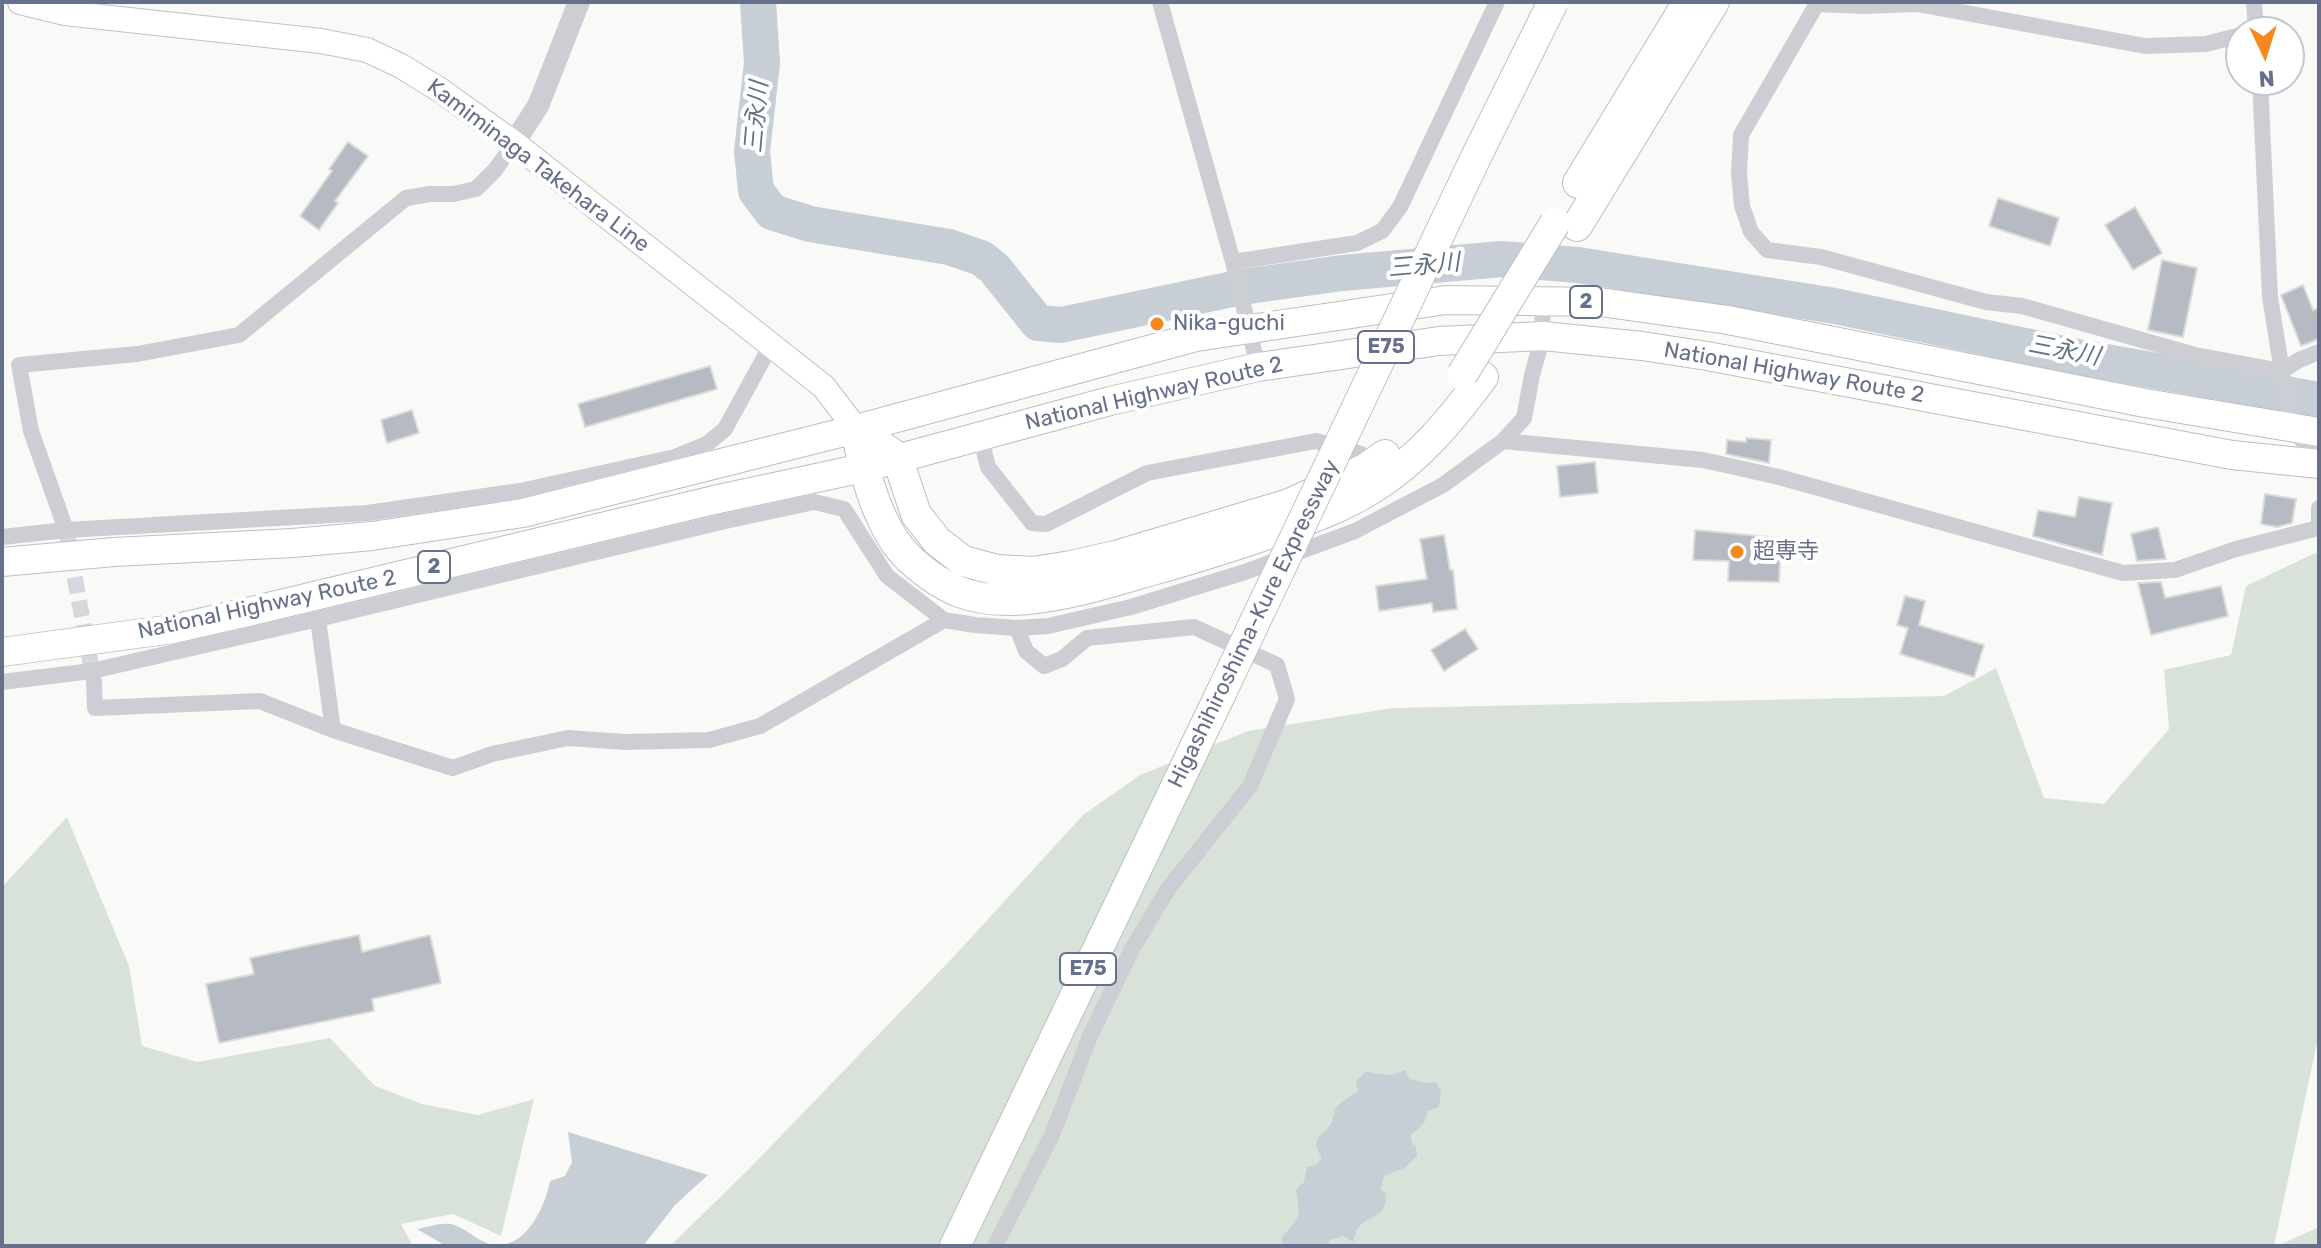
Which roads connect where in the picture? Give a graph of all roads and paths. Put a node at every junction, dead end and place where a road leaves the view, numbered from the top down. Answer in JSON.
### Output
{"nodes":[{"id":1,"x":20,"y":2,"type":"edge"},
{"id":2,"x":579,"y":2,"type":"edge"},
{"id":3,"x":1160,"y":2,"type":"edge"},
{"id":4,"x":1497,"y":2,"type":"edge"},
{"id":5,"x":1553,"y":2,"type":"edge"},
{"id":6,"x":1688,"y":2,"type":"edge"},
{"id":7,"x":1714,"y":2,"type":"edge"},
{"id":8,"x":1818,"y":3,"type":"edge"},
{"id":9,"x":2225,"y":39,"type":"edge"},
{"id":10,"x":2261,"y":96,"type":"edge"},
{"id":11,"x":514,"y":143,"type":"junction"},
{"id":12,"x":1566,"y":224,"type":"junction"},
{"id":13,"x":1233,"y":262,"type":"junction"},
{"id":14,"x":1542,"y":301,"type":"junction"},
{"id":15,"x":1248,"y":329,"type":"junction"},
{"id":16,"x":1543,"y":336,"type":"junction"},
{"id":17,"x":771,"y":345,"type":"junction"},
{"id":18,"x":2319,"y":352,"type":"edge"},
{"id":19,"x":1258,"y":367,"type":"junction"},
{"id":20,"x":2282,"y":371,"type":"junction"},
{"id":21,"x":1473,"y":376,"type":"junction"},
{"id":22,"x":2291,"y":427,"type":"junction"},
{"id":23,"x":856,"y":429,"type":"junction"},
{"id":24,"x":2319,"y":432,"type":"edge"},
{"id":25,"x":980,"y":435,"type":"junction"},
{"id":26,"x":1503,"y":441,"type":"junction"},
{"id":27,"x":1361,"y":454,"type":"dead end"},
{"id":28,"x":897,"y":457,"type":"junction"},
{"id":29,"x":2319,"y":462,"type":"edge"},
{"id":30,"x":863,"y":468,"type":"junction"},
{"id":31,"x":2319,"y":508,"type":"edge"},
{"id":32,"x":717,"y":511,"type":"junction"},
{"id":33,"x":2318,"y":529,"type":"edge"},
{"id":34,"x":66,"y":530,"type":"junction"},
{"id":35,"x":2,"y":537,"type":"edge"},
{"id":36,"x":2,"y":562,"type":"edge"},
{"id":37,"x":318,"y":619,"type":"junction"},
{"id":38,"x":944,"y":620,"type":"junction"},
{"id":39,"x":1017,"y":628,"type":"junction"},
{"id":40,"x":2,"y":652,"type":"edge"},
{"id":41,"x":2,"y":682,"type":"edge"},
{"id":42,"x":94,"y":683,"type":"tunnel mouth"},
{"id":43,"x":333,"y":730,"type":"junction"},
{"id":44,"x":955,"y":1246,"type":"edge"},
{"id":45,"x":995,"y":1246,"type":"edge"}],
"edges":[{"from":1,"to":11,"type":"main road","name":"Kamiminaga Takehara Line"},
{"from":2,"to":11,"type":"street"},
{"from":3,"to":13,"type":"street"},
{"from":4,"to":13,"type":"street"},
{"from":5,"to":44,"type":"highway","name":"Higashihiroshima-Kure Expressway","number":"E75","bridge":true},
{"from":6,"to":12,"type":"highway"},
{"from":7,"to":12,"type":"highway"},
{"from":8,"to":9,"type":"street"},
{"from":8,"to":20,"type":"street"},
{"from":10,"to":20,"type":"street"},
{"from":11,"to":17,"type":"main road","name":"Kamiminaga Takehara Line"},
{"from":11,"to":34,"type":"street"},
{"from":12,"to":21,"type":"highway"},
{"from":13,"to":15,"type":"street"},
{"from":14,"to":15,"type":"highway","name":"National Highway Route 2","number":"2"},
{"from":14,"to":16,"type":"street"},
{"from":14,"to":22,"type":"highway","name":"National Highway Route 2","number":"2"},
{"from":15,"to":19,"type":"street"},
{"from":15,"to":23,"type":"highway","name":"National Highway Route 2","number":"2"},
{"from":16,"to":19,"type":"highway","name":"National Highway Route 2","number":"2"},
{"from":16,"to":26,"type":"street"},
{"from":16,"to":29,"type":"highway","name":"National Highway Route 2","number":"2"},
{"from":17,"to":23,"type":"main road","name":"Kamiminaga Takehara Line"},
{"from":17,"to":34,"type":"street"},
{"from":18,"to":20,"type":"street"},
{"from":19,"to":25,"type":"highway","name":"National Highway Route 2","number":"2"},
{"from":20,"to":22,"type":"street"},
{"from":21,"to":28,"type":"highway"},
{"from":21,"to":30,"type":"highway"},
{"from":22,"to":24,"type":"highway","name":"National Highway Route 2","number":"2"},
{"from":22,"to":29,"type":"street"},
{"from":23,"to":28,"type":"highway"},
{"from":23,"to":30,"type":"highway"},
{"from":23,"to":36,"type":"highway","name":"National Highway Route 2","number":"2"},
{"from":25,"to":27,"type":"street"},
{"from":25,"to":28,"type":"highway","name":"National Highway Route 2","number":"2"},
{"from":26,"to":33,"type":"street"},
{"from":26,"to":39,"type":"street"},
{"from":28,"to":30,"type":"highway","name":"National Highway Route 2","number":"2"},
{"from":30,"to":32,"type":"highway","name":"National Highway Route 2","number":"2"},
{"from":31,"to":33,"type":"street"},
{"from":32,"to":37,"type":"street"},
{"from":32,"to":38,"type":"street"},
{"from":32,"to":40,"type":"highway","name":"National Highway Route 2","number":"2"},
{"from":34,"to":35,"type":"street"},
{"from":37,"to":41,"type":"street"},
{"from":37,"to":43,"type":"street"},
{"from":38,"to":39,"type":"street"},
{"from":38,"to":43,"type":"street"},
{"from":39,"to":45,"type":"street"},
{"from":42,"to":43,"type":"street"}]}
